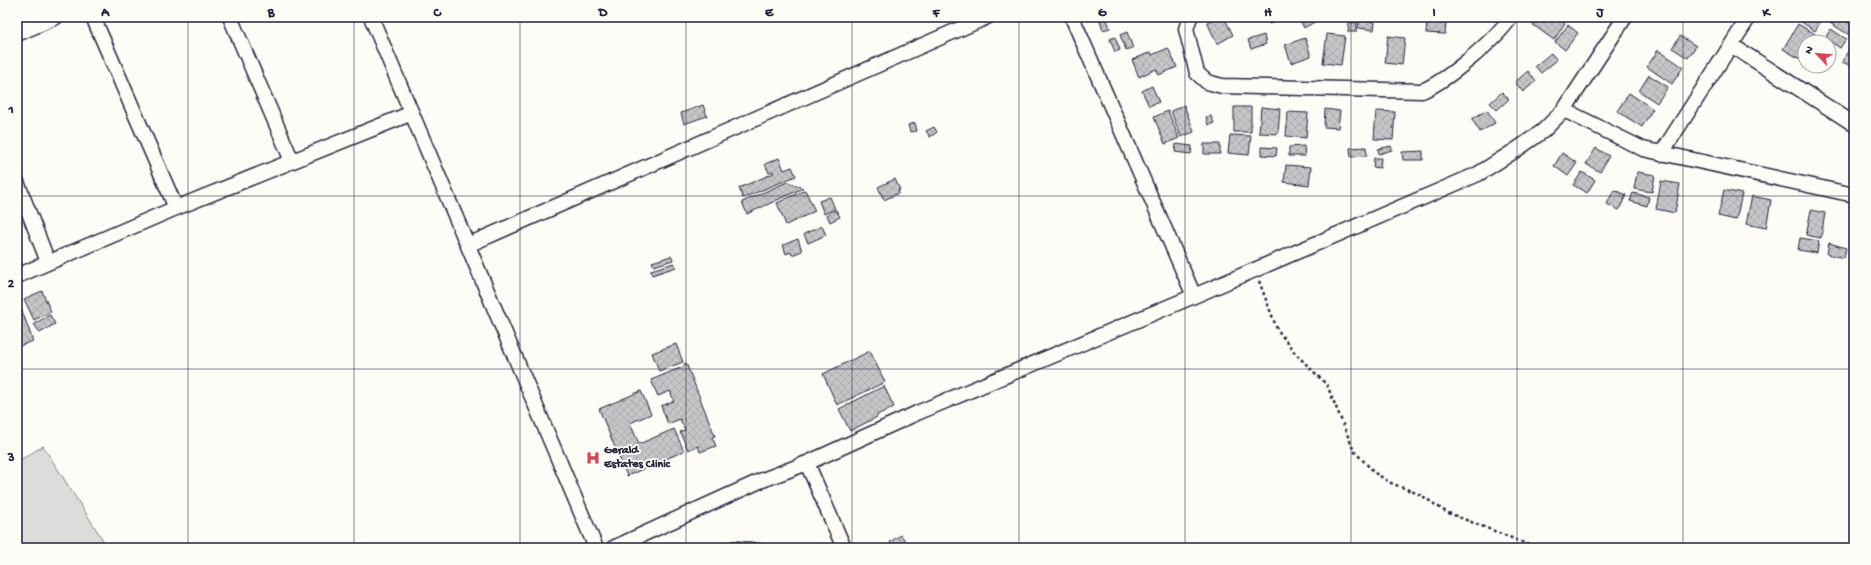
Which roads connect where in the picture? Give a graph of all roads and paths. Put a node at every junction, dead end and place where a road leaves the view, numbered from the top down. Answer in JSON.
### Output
{"nodes":[{"id":1,"x":56,"y":17,"type":"edge"},
{"id":2,"x":93,"y":17,"type":"edge"},
{"id":3,"x":230,"y":17,"type":"edge"},
{"id":4,"x":371,"y":17,"type":"edge"},
{"id":5,"x":987,"y":17,"type":"edge"},
{"id":6,"x":1072,"y":17,"type":"edge"},
{"id":7,"x":1190,"y":17,"type":"edge"},
{"id":8,"x":1511,"y":17,"type":"edge"},
{"id":9,"x":1625,"y":17,"type":"edge"},
{"id":10,"x":1749,"y":17,"type":"edge"},
{"id":11,"x":21,"y":27,"type":"edge"},
{"id":12,"x":1731,"y":46,"type":"junction"},
{"id":13,"x":1564,"y":110,"type":"junction"},
{"id":14,"x":412,"y":113,"type":"junction"},
{"id":15,"x":1854,"y":124,"type":"edge"},
{"id":16,"x":1661,"y":154,"type":"junction"},
{"id":17,"x":292,"y":161,"type":"junction"},
{"id":18,"x":17,"y":182,"type":"edge"},
{"id":19,"x":1854,"y":195,"type":"edge"},
{"id":20,"x":176,"y":208,"type":"junction"},
{"id":21,"x":468,"y":245,"type":"junction"},
{"id":22,"x":48,"y":262,"type":"junction"},
{"id":23,"x":1254,"y":270,"type":"junction"},
{"id":24,"x":17,"y":276,"type":"edge"},
{"id":25,"x":1194,"y":296,"type":"junction"},
{"id":26,"x":807,"y":464,"type":"junction"},
{"id":27,"x":596,"y":548,"type":"edge"},
{"id":28,"x":613,"y":548,"type":"edge"},
{"id":29,"x":725,"y":548,"type":"edge"},
{"id":30,"x":762,"y":548,"type":"edge"},
{"id":31,"x":844,"y":548,"type":"edge"},
{"id":32,"x":1537,"y":548,"type":"edge"}],
"edges":[{"from":1,"to":11,"type":"street"},
{"from":2,"to":20,"type":"street"},
{"from":3,"to":17,"type":"street"},
{"from":4,"to":14,"type":"street"},
{"from":5,"to":21,"type":"street"},
{"from":6,"to":25,"type":"street"},
{"from":7,"to":8,"type":"street"},
{"from":9,"to":13,"type":"street"},
{"from":10,"to":12,"type":"street"},
{"from":12,"to":15,"type":"street"},
{"from":12,"to":16,"type":"street"},
{"from":13,"to":16,"type":"street"},
{"from":13,"to":23,"type":"street"},
{"from":14,"to":17,"type":"street"},
{"from":14,"to":21,"type":"street"},
{"from":16,"to":19,"type":"street"},
{"from":17,"to":20,"type":"street"},
{"from":18,"to":22,"type":"street"},
{"from":20,"to":22,"type":"street"},
{"from":21,"to":27,"type":"street"},
{"from":22,"to":24,"type":"street"},
{"from":23,"to":25,"type":"street"},
{"from":23,"to":32,"type":"path"},
{"from":25,"to":26,"type":"street"},
{"from":26,"to":28,"type":"street"},
{"from":26,"to":31,"type":"street"},
{"from":29,"to":30,"type":"lane"}]}
